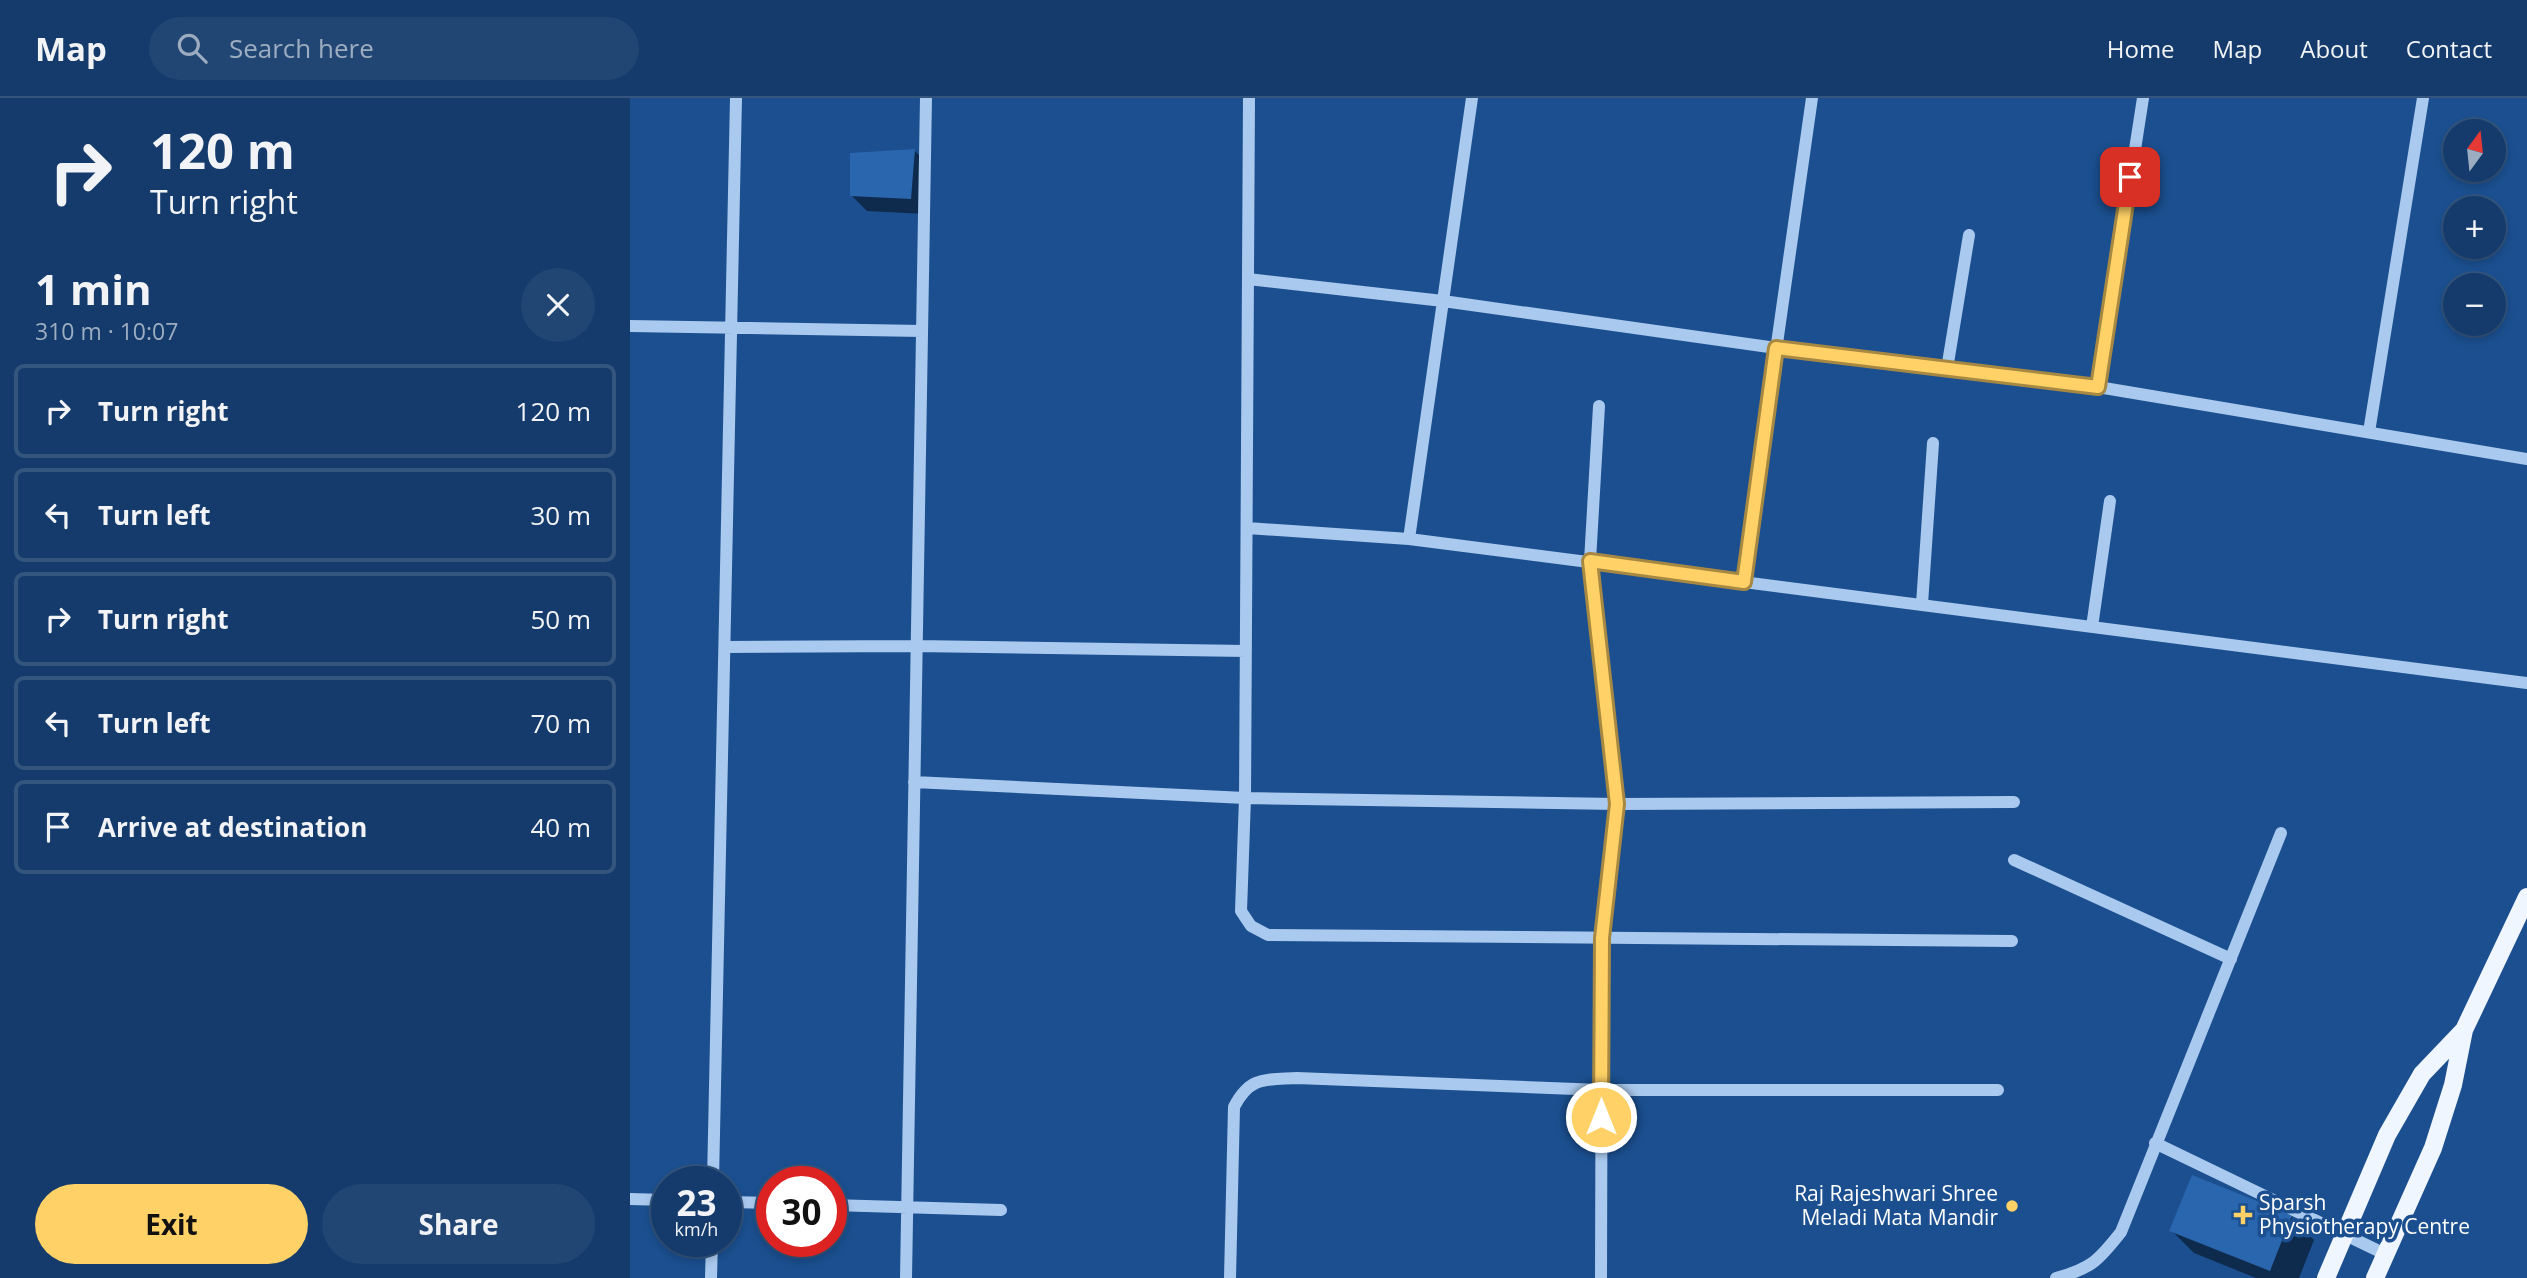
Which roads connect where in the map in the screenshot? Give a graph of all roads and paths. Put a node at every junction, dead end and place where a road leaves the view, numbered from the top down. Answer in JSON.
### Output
{"nodes":[{"id":1,"x":736,"y":98,"type":"edge"},
{"id":2,"x":926,"y":98,"type":"edge"},
{"id":3,"x":1249,"y":98,"type":"edge"},
{"id":4,"x":1472,"y":98,"type":"edge"},
{"id":5,"x":1812,"y":98,"type":"edge"},
{"id":6,"x":2143,"y":98,"type":"edge"},
{"id":7,"x":2423,"y":98,"type":"edge"},
{"id":8,"x":1969,"y":235,"type":"dead end"},
{"id":9,"x":1248,"y":279,"type":"junction"},
{"id":10,"x":1443,"y":301,"type":"junction"},
{"id":11,"x":630,"y":326,"type":"edge"},
{"id":12,"x":731,"y":328,"type":"junction"},
{"id":13,"x":922,"y":331,"type":"junction"},
{"id":14,"x":1776,"y":348,"type":"junction"},
{"id":15,"x":1947,"y":369,"type":"junction"},
{"id":16,"x":2098,"y":387,"type":"junction"},
{"id":17,"x":1599,"y":407,"type":"dead end"},
{"id":18,"x":2369,"y":432,"type":"junction"},
{"id":19,"x":1933,"y":443,"type":"dead end"},
{"id":20,"x":2527,"y":459,"type":"edge"},
{"id":21,"x":2110,"y":501,"type":"dead end"},
{"id":22,"x":1247,"y":528,"type":"junction"},
{"id":23,"x":1409,"y":539,"type":"junction"},
{"id":24,"x":1590,"y":561,"type":"junction"},
{"id":25,"x":1744,"y":582,"type":"junction"},
{"id":26,"x":1922,"y":604,"type":"junction"},
{"id":27,"x":2092,"y":627,"type":"junction"},
{"id":28,"x":916,"y":646,"type":"junction"},
{"id":29,"x":725,"y":647,"type":"junction"},
{"id":30,"x":1246,"y":651,"type":"junction"},
{"id":31,"x":2527,"y":683,"type":"edge"},
{"id":32,"x":914,"y":782,"type":"junction"},
{"id":33,"x":1245,"y":798,"type":"junction"},
{"id":34,"x":2014,"y":802,"type":"dead end"},
{"id":35,"x":1617,"y":804,"type":"junction"},
{"id":36,"x":2281,"y":833,"type":"dead end"},
{"id":37,"x":2014,"y":860,"type":"dead end"},
{"id":38,"x":2527,"y":897,"type":"edge"},
{"id":39,"x":1602,"y":938,"type":"junction"},
{"id":40,"x":2012,"y":941,"type":"dead end"},
{"id":41,"x":2231,"y":959,"type":"junction"},
{"id":42,"x":2464,"y":1031,"type":"junction"},
{"id":43,"x":1601,"y":1090,"type":"junction"},
{"id":44,"x":1998,"y":1090,"type":"dead end"},
{"id":45,"x":2155,"y":1143,"type":"junction"},
{"id":46,"x":713,"y":1166,"type":"edge"},
{"id":47,"x":630,"y":1199,"type":"edge"},
{"id":48,"x":651,"y":1200,"type":"edge"},
{"id":49,"x":847,"y":1205,"type":"edge"},
{"id":50,"x":907,"y":1207,"type":"junction"},
{"id":51,"x":1001,"y":1210,"type":"dead end"},
{"id":52,"x":2345,"y":1234,"type":"junction"},
{"id":53,"x":2385,"y":1254,"type":"junction"},
{"id":54,"x":712,"y":1257,"type":"edge"},
{"id":55,"x":711,"y":1278,"type":"edge"},
{"id":56,"x":906,"y":1278,"type":"edge"},
{"id":57,"x":1230,"y":1278,"type":"edge"},
{"id":58,"x":1601,"y":1278,"type":"edge"},
{"id":59,"x":2056,"y":1278,"type":"edge"},
{"id":60,"x":2326,"y":1278,"type":"edge"},
{"id":61,"x":2375,"y":1278,"type":"edge"}],
"edges":[{"from":1,"to":12,"type":"street"},
{"from":2,"to":13,"type":"street"},
{"from":3,"to":9,"type":"street"},
{"from":4,"to":10,"type":"street"},
{"from":5,"to":14,"type":"street"},
{"from":6,"to":16,"type":"street"},
{"from":7,"to":18,"type":"street"},
{"from":8,"to":15,"type":"street"},
{"from":9,"to":10,"type":"street"},
{"from":9,"to":22,"type":"street"},
{"from":10,"to":14,"type":"street"},
{"from":10,"to":23,"type":"street"},
{"from":11,"to":12,"type":"street"},
{"from":12,"to":13,"type":"street"},
{"from":12,"to":29,"type":"street"},
{"from":13,"to":28,"type":"street"},
{"from":14,"to":15,"type":"street"},
{"from":14,"to":25,"type":"street"},
{"from":15,"to":16,"type":"street"},
{"from":16,"to":18,"type":"street"},
{"from":17,"to":24,"type":"street"},
{"from":18,"to":20,"type":"street"},
{"from":19,"to":26,"type":"street"},
{"from":21,"to":27,"type":"street"},
{"from":22,"to":23,"type":"street"},
{"from":22,"to":30,"type":"street"},
{"from":23,"to":24,"type":"street"},
{"from":24,"to":25,"type":"street"},
{"from":24,"to":35,"type":"street"},
{"from":25,"to":26,"type":"street"},
{"from":26,"to":27,"type":"street"},
{"from":27,"to":31,"type":"street"},
{"from":28,"to":29,"type":"street"},
{"from":28,"to":30,"type":"street"},
{"from":28,"to":32,"type":"street"},
{"from":29,"to":46,"type":"street"},
{"from":30,"to":33,"type":"street"},
{"from":32,"to":33,"type":"street"},
{"from":32,"to":50,"type":"street"},
{"from":33,"to":35,"type":"street"},
{"from":33,"to":39,"type":"street"},
{"from":34,"to":35,"type":"street"},
{"from":35,"to":39,"type":"street"},
{"from":36,"to":41,"type":"street"},
{"from":37,"to":41,"type":"street"},
{"from":38,"to":42,"type":"main road"},
{"from":39,"to":40,"type":"street"},
{"from":39,"to":43,"type":"street"},
{"from":41,"to":45,"type":"street"},
{"from":42,"to":52,"type":"main road"},
{"from":42,"to":53,"type":"main road"},
{"from":43,"to":44,"type":"street"},
{"from":43,"to":57,"type":"street"},
{"from":43,"to":58,"type":"street"},
{"from":45,"to":52,"type":"street"},
{"from":45,"to":59,"type":"street"},
{"from":47,"to":48,"type":"street"},
{"from":49,"to":50,"type":"street"},
{"from":50,"to":51,"type":"street"},
{"from":50,"to":56,"type":"street"},
{"from":52,"to":53,"type":"street"},
{"from":52,"to":60,"type":"main road"},
{"from":53,"to":61,"type":"main road"},
{"from":54,"to":55,"type":"street"}]}
